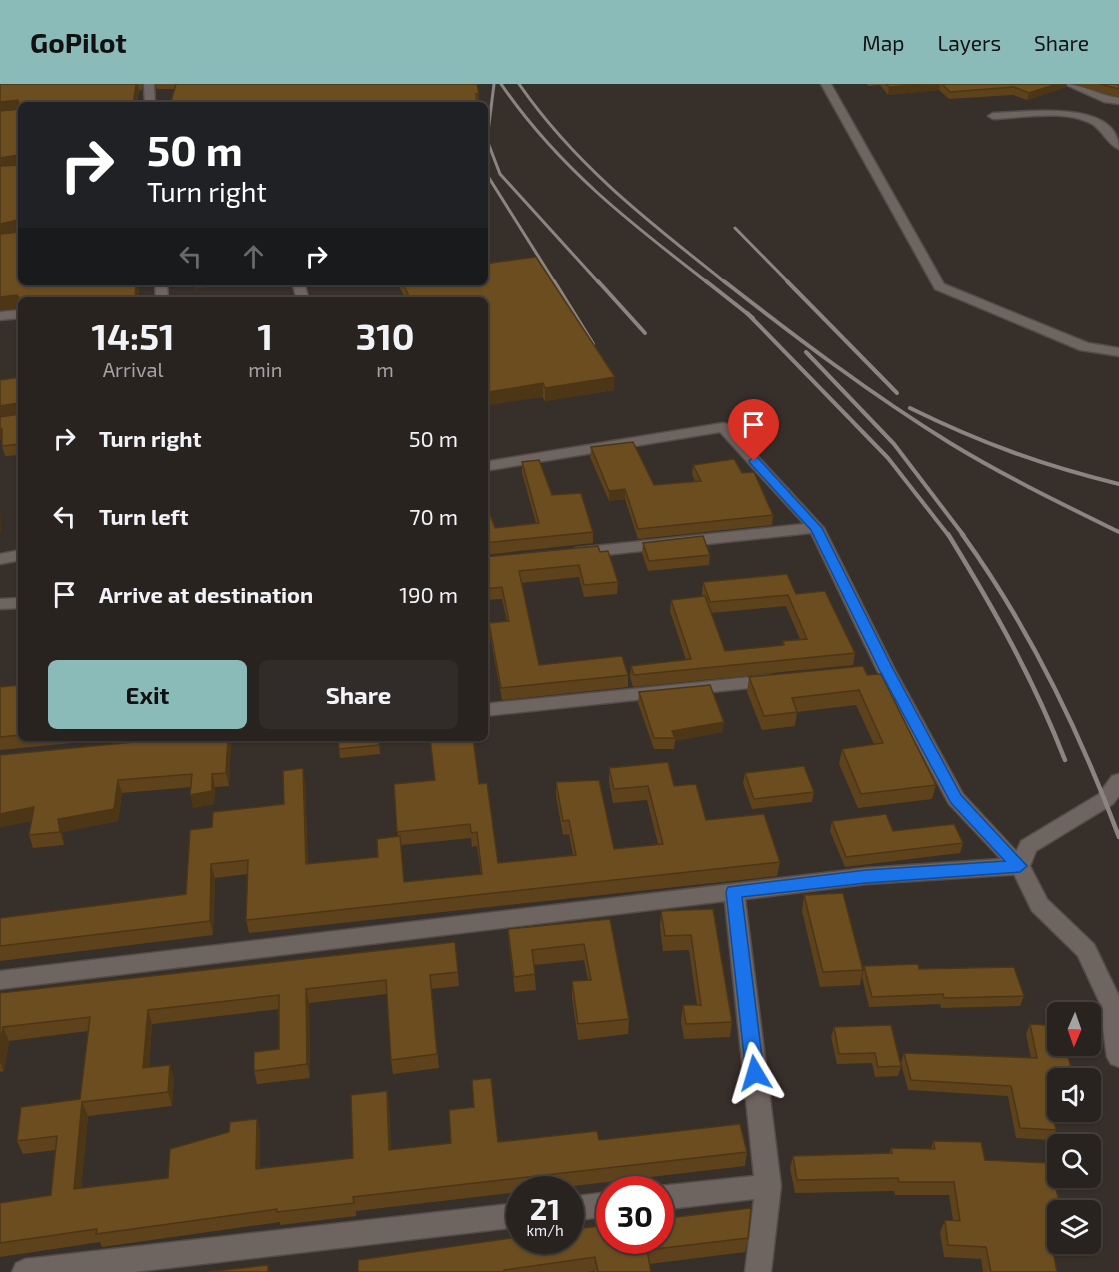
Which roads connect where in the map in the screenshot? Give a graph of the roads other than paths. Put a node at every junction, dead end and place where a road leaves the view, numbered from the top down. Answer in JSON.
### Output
{"nodes":[{"id":1,"x":149,"y":84,"type":"edge"},
{"id":2,"x":826,"y":84,"type":"edge"},
{"id":3,"x":1069,"y":84,"type":"edge"},
{"id":4,"x":1119,"y":101,"type":"edge"},
{"id":5,"x":150,"y":102,"type":"edge"},
{"id":6,"x":993,"y":116,"type":"dead end"},
{"id":7,"x":1119,"y":146,"type":"edge"},
{"id":8,"x":18,"y":314,"type":"edge"},
{"id":9,"x":0,"y":316,"type":"edge"},
{"id":10,"x":1119,"y":352,"type":"edge"},
{"id":11,"x":488,"y":466,"type":"edge"},
{"id":12,"x":816,"y":528,"type":"junction"},
{"id":13,"x":556,"y":555,"type":"edge"},
{"id":14,"x":18,"y":556,"type":"edge"},
{"id":15,"x":0,"y":559,"type":"edge"},
{"id":16,"x":18,"y":603,"type":"edge"},
{"id":17,"x":0,"y":604,"type":"edge"},
{"id":18,"x":886,"y":669,"type":"junction"},
{"id":19,"x":863,"y":672,"type":"edge"},
{"id":20,"x":792,"y":679,"type":"edge"},
{"id":21,"x":488,"y":710,"type":"edge"},
{"id":22,"x":1119,"y":781,"type":"edge"},
{"id":23,"x":1020,"y":866,"type":"junction"},
{"id":24,"x":734,"y":892,"type":"junction"},
{"id":25,"x":0,"y":980,"type":"edge"},
{"id":26,"x":1119,"y":1057,"type":"edge"},
{"id":27,"x":768,"y":1186,"type":"junction"},
{"id":28,"x":674,"y":1196,"type":"edge"},
{"id":29,"x":506,"y":1216,"type":"edge"},
{"id":30,"x":25,"y":1272,"type":"edge"},
{"id":31,"x":758,"y":1272,"type":"edge"}],
"edges":[{"from":1,"to":5,"type":"street"},
{"from":2,"to":10,"type":"street"},
{"from":3,"to":4,"type":"street"},
{"from":6,"to":7,"type":"street"},
{"from":8,"to":9,"type":"street"},
{"from":11,"to":12,"type":"street"},
{"from":12,"to":13,"type":"street"},
{"from":12,"to":18,"type":"street"},
{"from":14,"to":15,"type":"street"},
{"from":16,"to":17,"type":"street"},
{"from":18,"to":19,"type":"street"},
{"from":18,"to":23,"type":"street"},
{"from":20,"to":21,"type":"street"},
{"from":22,"to":23,"type":"street"},
{"from":23,"to":24,"type":"street"},
{"from":23,"to":26,"type":"street"},
{"from":24,"to":25,"type":"street"},
{"from":24,"to":27,"type":"street"},
{"from":27,"to":28,"type":"street"},
{"from":27,"to":31,"type":"street"},
{"from":29,"to":30,"type":"street"}]}
